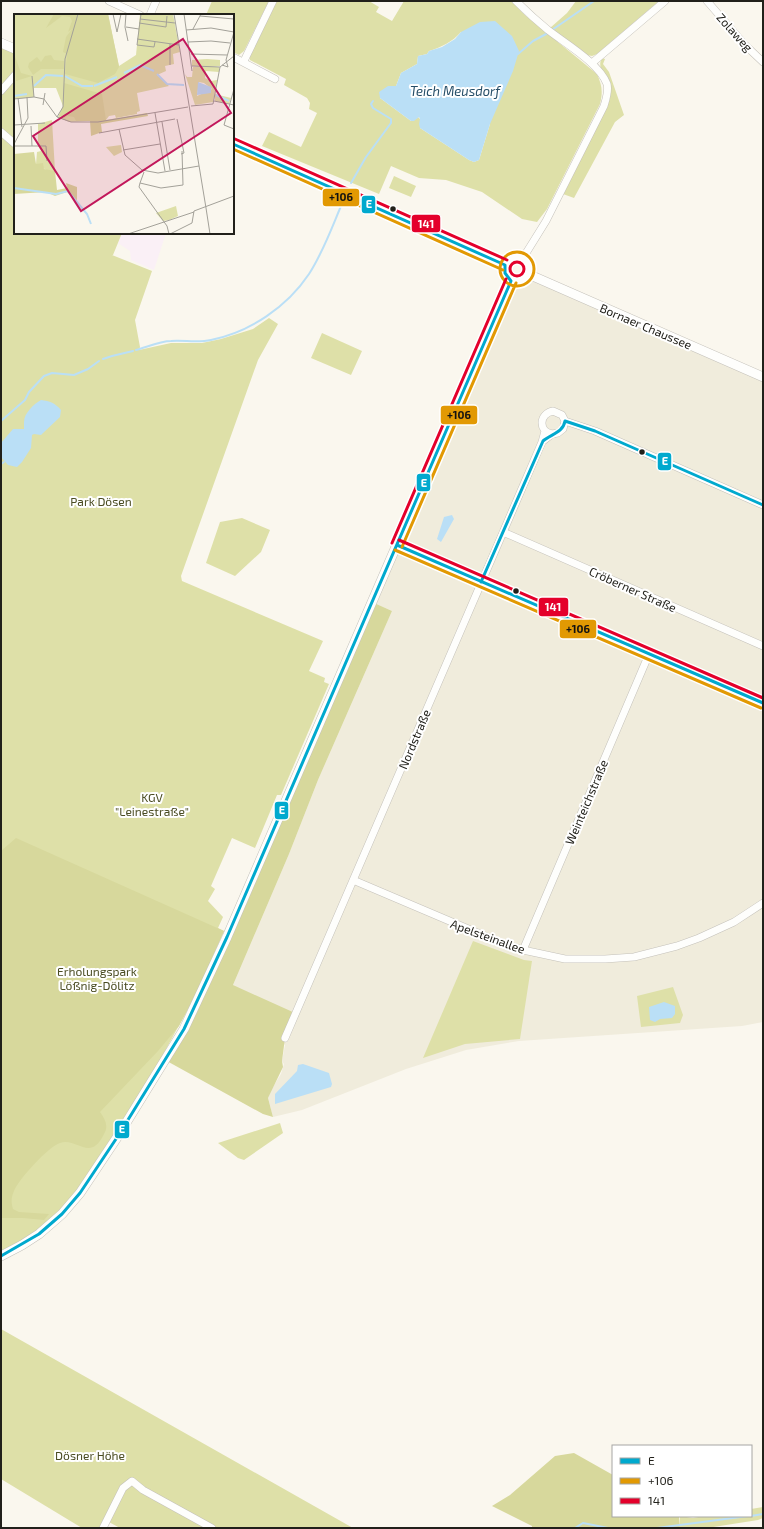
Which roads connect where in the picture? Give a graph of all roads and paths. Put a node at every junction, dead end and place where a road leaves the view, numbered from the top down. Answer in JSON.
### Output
{"nodes":[{"id":1,"x":109,"y":1,"type":"edge"},
{"id":2,"x":156,"y":1,"type":"edge"},
{"id":3,"x":273,"y":1,"type":"edge"},
{"id":4,"x":516,"y":1,"type":"edge"},
{"id":5,"x":665,"y":1,"type":"edge"},
{"id":6,"x":708,"y":1,"type":"edge"},
{"id":7,"x":138,"y":14,"type":"edge"},
{"id":8,"x":150,"y":14,"type":"edge"},
{"id":9,"x":1,"y":43,"type":"edge"},
{"id":10,"x":14,"y":49,"type":"edge"},
{"id":11,"x":234,"y":57,"type":"edge"},
{"id":12,"x":244,"y":61,"type":"junction"},
{"id":13,"x":763,"y":62,"type":"edge"},
{"id":14,"x":592,"y":63,"type":"junction"},
{"id":15,"x":14,"y":76,"type":"edge"},
{"id":16,"x":275,"y":79,"type":"dead end"},
{"id":17,"x":1,"y":91,"type":"edge"},
{"id":18,"x":1,"y":132,"type":"edge"},
{"id":19,"x":14,"y":143,"type":"edge"},
{"id":20,"x":234,"y":144,"type":"edge"},
{"id":21,"x":523,"y":258,"type":"junction"},
{"id":22,"x":505,"y":264,"type":"junction"},
{"id":23,"x":528,"y":274,"type":"junction"},
{"id":24,"x":511,"y":281,"type":"junction"},
{"id":25,"x":763,"y":377,"type":"edge"},
{"id":26,"x":564,"y":422,"type":"junction"},
{"id":27,"x":545,"y":431,"type":"junction"},
{"id":28,"x":552,"y":434,"type":"junction"},
{"id":29,"x":543,"y":441,"type":"junction"},
{"id":30,"x":763,"y":505,"type":"edge"},
{"id":31,"x":503,"y":532,"type":"junction"},
{"id":32,"x":396,"y":545,"type":"junction"},
{"id":33,"x":481,"y":582,"type":"junction"},
{"id":34,"x":763,"y":646,"type":"edge"},
{"id":35,"x":649,"y":654,"type":"junction"},
{"id":36,"x":763,"y":703,"type":"edge"},
{"id":37,"x":352,"y":880,"type":"junction"},
{"id":38,"x":763,"y":904,"type":"edge"},
{"id":39,"x":523,"y":950,"type":"junction"},
{"id":40,"x":285,"y":1038,"type":"dead end"},
{"id":41,"x":1,"y":1256,"type":"edge"},
{"id":42,"x":103,"y":1528,"type":"edge"},
{"id":43,"x":212,"y":1528,"type":"edge"}],
"edges":[{"from":1,"to":7,"type":"street"},
{"from":2,"to":8,"type":"street"},
{"from":3,"to":12,"type":"street"},
{"from":4,"to":14,"type":"street"},
{"from":5,"to":14,"type":"street"},
{"from":6,"to":13,"type":"street","name":"Zolaweg"},
{"from":9,"to":10,"type":"main road"},
{"from":11,"to":12,"type":"street"},
{"from":12,"to":16,"type":"street"},
{"from":14,"to":21,"type":"street"},
{"from":15,"to":17,"type":"street"},
{"from":18,"to":19,"type":"street"},
{"from":20,"to":22,"type":"main road"},
{"from":21,"to":22,"type":"main road"},
{"from":21,"to":23,"type":"main road"},
{"from":22,"to":24,"type":"main road"},
{"from":23,"to":24,"type":"main road"},
{"from":23,"to":25,"type":"main road","name":"Bornaer Chaussee"},
{"from":24,"to":32,"type":"main road"},
{"from":26,"to":27,"type":"street","name":"Nordstraße"},
{"from":26,"to":28,"type":"street","name":"Nordstraße"},
{"from":26,"to":30,"type":"street","name":"Nordstraße"},
{"from":27,"to":28,"type":"street"},
{"from":27,"to":29,"type":"street","name":"Nordstraße"},
{"from":28,"to":29,"type":"street","name":"Nordstraße"},
{"from":29,"to":31,"type":"street","name":"Nordstraße"},
{"from":31,"to":33,"type":"street","name":"Nordstraße"},
{"from":31,"to":34,"type":"street","name":"Cröberner Straße"},
{"from":32,"to":33,"type":"street"},
{"from":32,"to":41,"type":"main road"},
{"from":33,"to":35,"type":"street"},
{"from":33,"to":37,"type":"street","name":"Nordstraße"},
{"from":35,"to":36,"type":"street"},
{"from":35,"to":39,"type":"street","name":"Weinteichstraße"},
{"from":37,"to":39,"type":"street","name":"Apelsteinallee"},
{"from":37,"to":40,"type":"street","name":"Nordstraße"},
{"from":38,"to":39,"type":"street","name":"Apelsteinallee"},
{"from":42,"to":43,"type":"street"}]}
